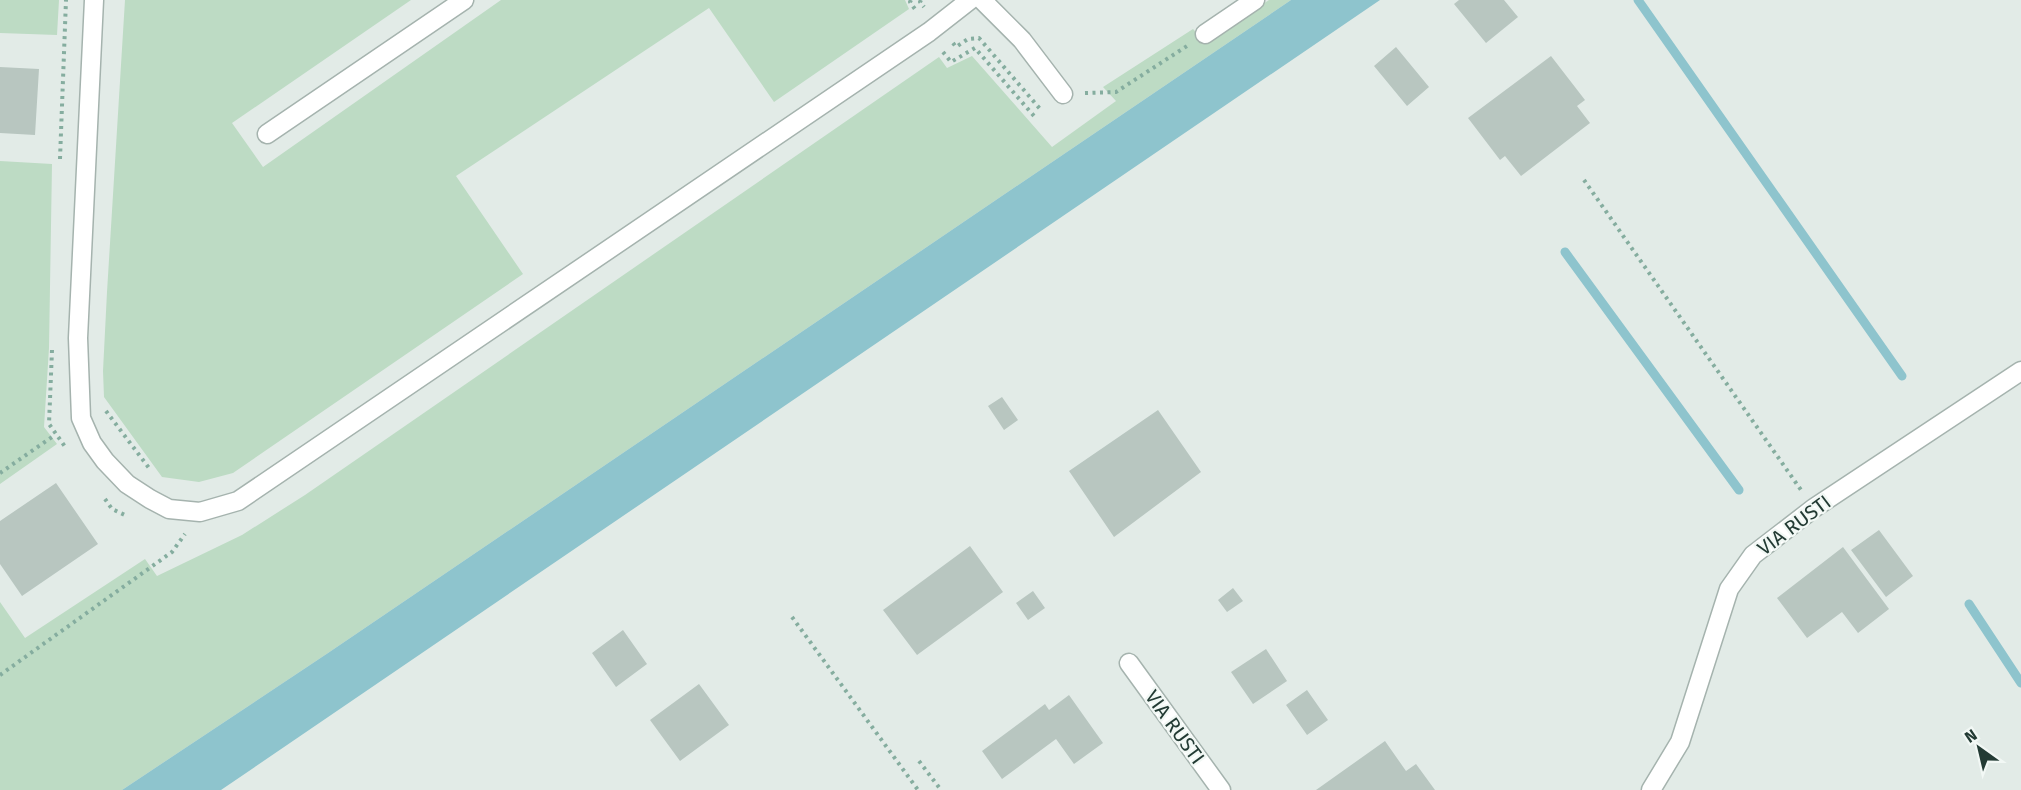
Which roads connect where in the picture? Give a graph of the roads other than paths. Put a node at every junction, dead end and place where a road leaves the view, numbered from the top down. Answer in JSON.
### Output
{"nodes":[{"id":1,"x":94,"y":0,"type":"edge"},
{"id":2,"x":464,"y":0,"type":"edge"},
{"id":3,"x":970,"y":0,"type":"edge"},
{"id":4,"x":982,"y":0,"type":"edge"},
{"id":5,"x":1255,"y":0,"type":"edge"},
{"id":6,"x":1205,"y":34,"type":"road end"},
{"id":7,"x":1063,"y":94,"type":"road end"},
{"id":8,"x":267,"y":134,"type":"dead end"},
{"id":9,"x":2021,"y":371,"type":"edge"},
{"id":10,"x":1129,"y":663,"type":"dead end"},
{"id":11,"x":1221,"y":790,"type":"edge"},
{"id":12,"x":1651,"y":790,"type":"edge"}],
"edges":[{"from":1,"to":3,"type":"street"},
{"from":2,"to":8,"type":"street"},
{"from":4,"to":7,"type":"street"},
{"from":5,"to":6,"type":"street"},
{"from":9,"to":12,"type":"street","name":"VIA RUSTI"},
{"from":10,"to":11,"type":"street","name":"VIA RUSTI"}]}
